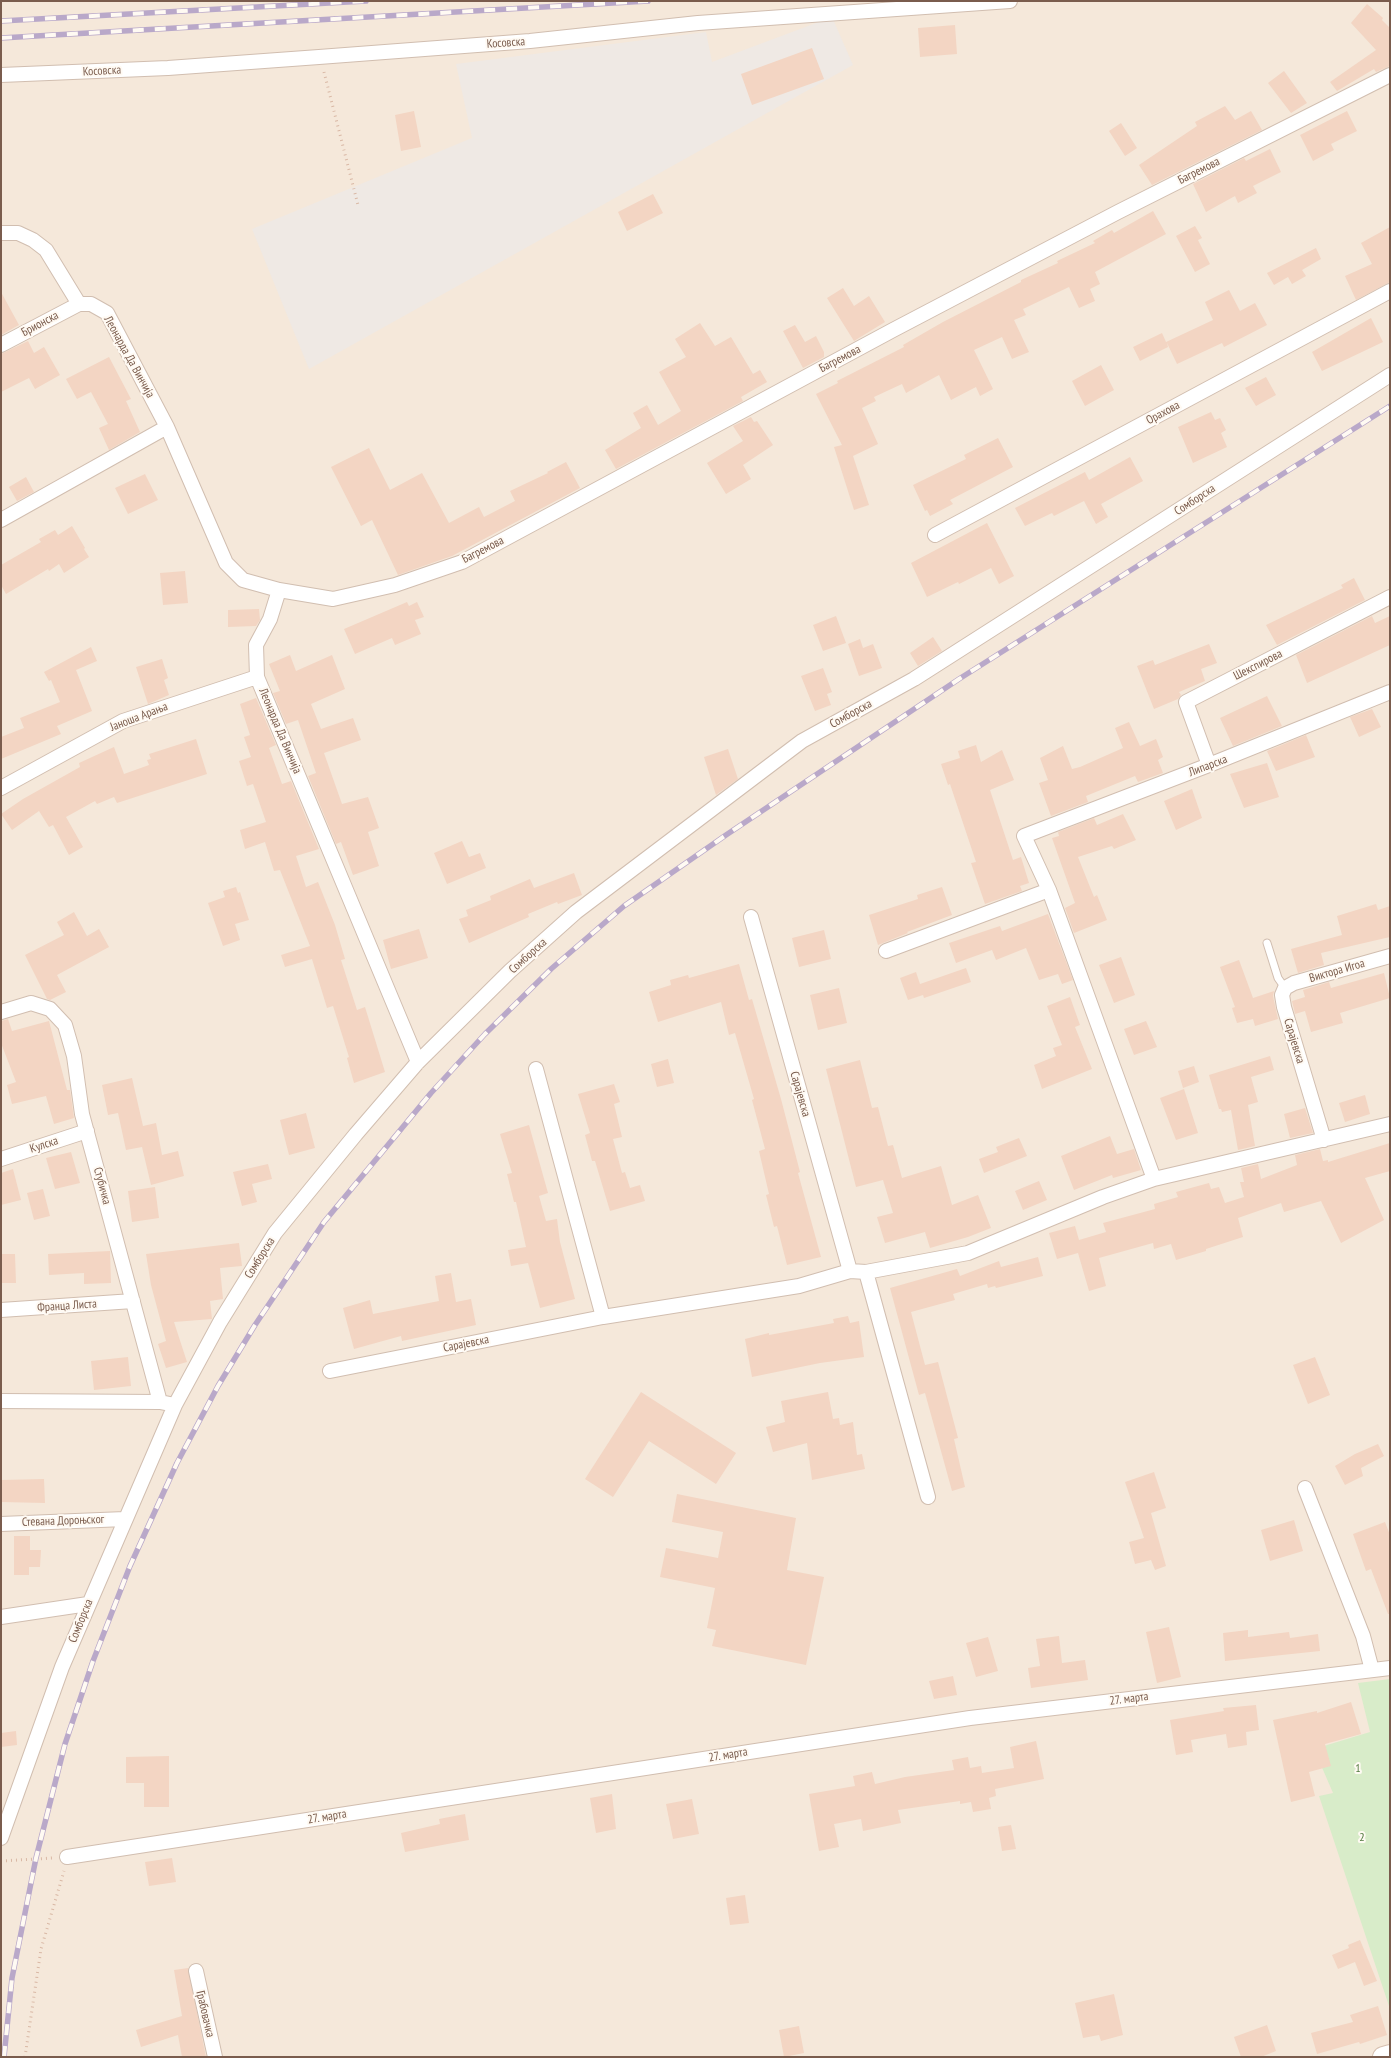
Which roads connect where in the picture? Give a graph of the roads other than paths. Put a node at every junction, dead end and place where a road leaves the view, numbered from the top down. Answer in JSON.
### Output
{"nodes":[{"id":1,"x":1010,"y":1,"type":"edge"},
{"id":2,"x":1,"y":75,"type":"edge"},
{"id":3,"x":1390,"y":75,"type":"edge"},
{"id":4,"x":1,"y":233,"type":"edge"},
{"id":5,"x":1390,"y":291,"type":"edge"},
{"id":6,"x":79,"y":304,"type":"junction"},
{"id":7,"x":1,"y":345,"type":"edge"},
{"id":8,"x":1390,"y":375,"type":"edge"},
{"id":9,"x":167,"y":427,"type":"junction"},
{"id":10,"x":1,"y":520,"type":"edge"},
{"id":11,"x":935,"y":535,"type":"dead end"},
{"id":12,"x":279,"y":590,"type":"junction"},
{"id":13,"x":1390,"y":596,"type":"edge"},
{"id":14,"x":257,"y":676,"type":"junction"},
{"id":15,"x":1390,"y":692,"type":"edge"},
{"id":16,"x":1209,"y":765,"type":"junction"},
{"id":17,"x":1,"y":788,"type":"edge"},
{"id":18,"x":1049,"y":890,"type":"junction"},
{"id":19,"x":751,"y":917,"type":"dead end"},
{"id":20,"x":1268,"y":942,"type":"dead end"},
{"id":21,"x":886,"y":951,"type":"dead end"},
{"id":22,"x":1390,"y":956,"type":"edge"},
{"id":23,"x":1284,"y":988,"type":"junction"},
{"id":24,"x":1,"y":1012,"type":"edge"},
{"id":25,"x":418,"y":1062,"type":"junction"},
{"id":26,"x":536,"y":1069,"type":"dead end"},
{"id":27,"x":1390,"y":1124,"type":"edge"},
{"id":28,"x":87,"y":1131,"type":"junction"},
{"id":29,"x":1324,"y":1140,"type":"junction"},
{"id":30,"x":1,"y":1159,"type":"edge"},
{"id":31,"x":1154,"y":1179,"type":"junction"},
{"id":32,"x":850,"y":1272,"type":"junction"},
{"id":33,"x":866,"y":1272,"type":"junction"},
{"id":34,"x":133,"y":1301,"type":"junction"},
{"id":35,"x":1,"y":1310,"type":"edge"},
{"id":36,"x":603,"y":1317,"type":"junction"},
{"id":37,"x":330,"y":1371,"type":"dead end"},
{"id":38,"x":1,"y":1401,"type":"edge"},
{"id":39,"x":160,"y":1402,"type":"junction"},
{"id":40,"x":175,"y":1406,"type":"junction"},
{"id":41,"x":1305,"y":1488,"type":"dead end"},
{"id":42,"x":928,"y":1497,"type":"dead end"},
{"id":43,"x":125,"y":1519,"type":"junction"},
{"id":44,"x":1,"y":1524,"type":"edge"},
{"id":45,"x":88,"y":1604,"type":"junction"},
{"id":46,"x":1,"y":1617,"type":"edge"},
{"id":47,"x":1390,"y":1668,"type":"edge"},
{"id":48,"x":1372,"y":1670,"type":"junction"},
{"id":49,"x":1,"y":1838,"type":"edge"},
{"id":50,"x":67,"y":1857,"type":"road end"},
{"id":51,"x":196,"y":1971,"type":"dead end"},
{"id":52,"x":1390,"y":2055,"type":"edge"},
{"id":53,"x":215,"y":2057,"type":"edge"},
{"id":54,"x":1383,"y":2057,"type":"edge"}],
"edges":[{"from":1,"to":2,"type":"street","name":"Косовска"},
{"from":3,"to":12,"type":"street","name":"Багремова"},
{"from":4,"to":6,"type":"street"},
{"from":5,"to":11,"type":"street","name":"Орахова"},
{"from":6,"to":7,"type":"street","name":"Брионска"},
{"from":6,"to":9,"type":"street","name":"Леонарда Да Винчија"},
{"from":8,"to":25,"type":"street","name":"Сомборска"},
{"from":9,"to":10,"type":"street"},
{"from":9,"to":12,"type":"street","name":"Леонарда Да Винчија"},
{"from":12,"to":14,"type":"street","name":"Леонарда Да Винчија"},
{"from":13,"to":16,"type":"street","name":"Шекспирова"},
{"from":14,"to":17,"type":"street","name":"Јаноша Арања"},
{"from":14,"to":25,"type":"street","name":"Леонарда Да Винчија"},
{"from":15,"to":16,"type":"street","name":"Липарска"},
{"from":16,"to":18,"type":"street","name":"Липарска"},
{"from":18,"to":21,"type":"street"},
{"from":18,"to":31,"type":"street"},
{"from":19,"to":32,"type":"street","name":"Сарајевска"},
{"from":20,"to":23,"type":"lane","name":"Сарајевска"},
{"from":22,"to":23,"type":"street","name":"Виктора Игоа"},
{"from":23,"to":29,"type":"street","name":"Сарајевска"},
{"from":24,"to":28,"type":"street","name":"Стубичка"},
{"from":25,"to":40,"type":"street","name":"Сомборска"},
{"from":26,"to":36,"type":"street"},
{"from":27,"to":29,"type":"street","name":"Сарајевска"},
{"from":28,"to":30,"type":"street","name":"Кулска"},
{"from":28,"to":34,"type":"street","name":"Стубичка"},
{"from":29,"to":31,"type":"street","name":"Сарајевска"},
{"from":31,"to":33,"type":"street","name":"Сарајевска"},
{"from":32,"to":33,"type":"street","name":"Сарајевска"},
{"from":32,"to":36,"type":"street","name":"Сарајевска"},
{"from":33,"to":42,"type":"street"},
{"from":34,"to":35,"type":"street","name":"Франца Листа"},
{"from":34,"to":39,"type":"street","name":"Стубичка"},
{"from":36,"to":37,"type":"street","name":"Сарајевска"},
{"from":38,"to":39,"type":"street"},
{"from":39,"to":40,"type":"street"},
{"from":40,"to":43,"type":"street","name":"Сомборска"},
{"from":41,"to":48,"type":"street"},
{"from":43,"to":44,"type":"street","name":"Стевана Дороњског"},
{"from":43,"to":45,"type":"street","name":"Сомборска"},
{"from":45,"to":46,"type":"street"},
{"from":45,"to":49,"type":"street","name":"Сомборска"},
{"from":47,"to":48,"type":"street","name":"27. марта"},
{"from":48,"to":50,"type":"street","name":"27. марта"},
{"from":51,"to":53,"type":"street","name":"Грабовачка"},
{"from":52,"to":54,"type":"street"}]}
